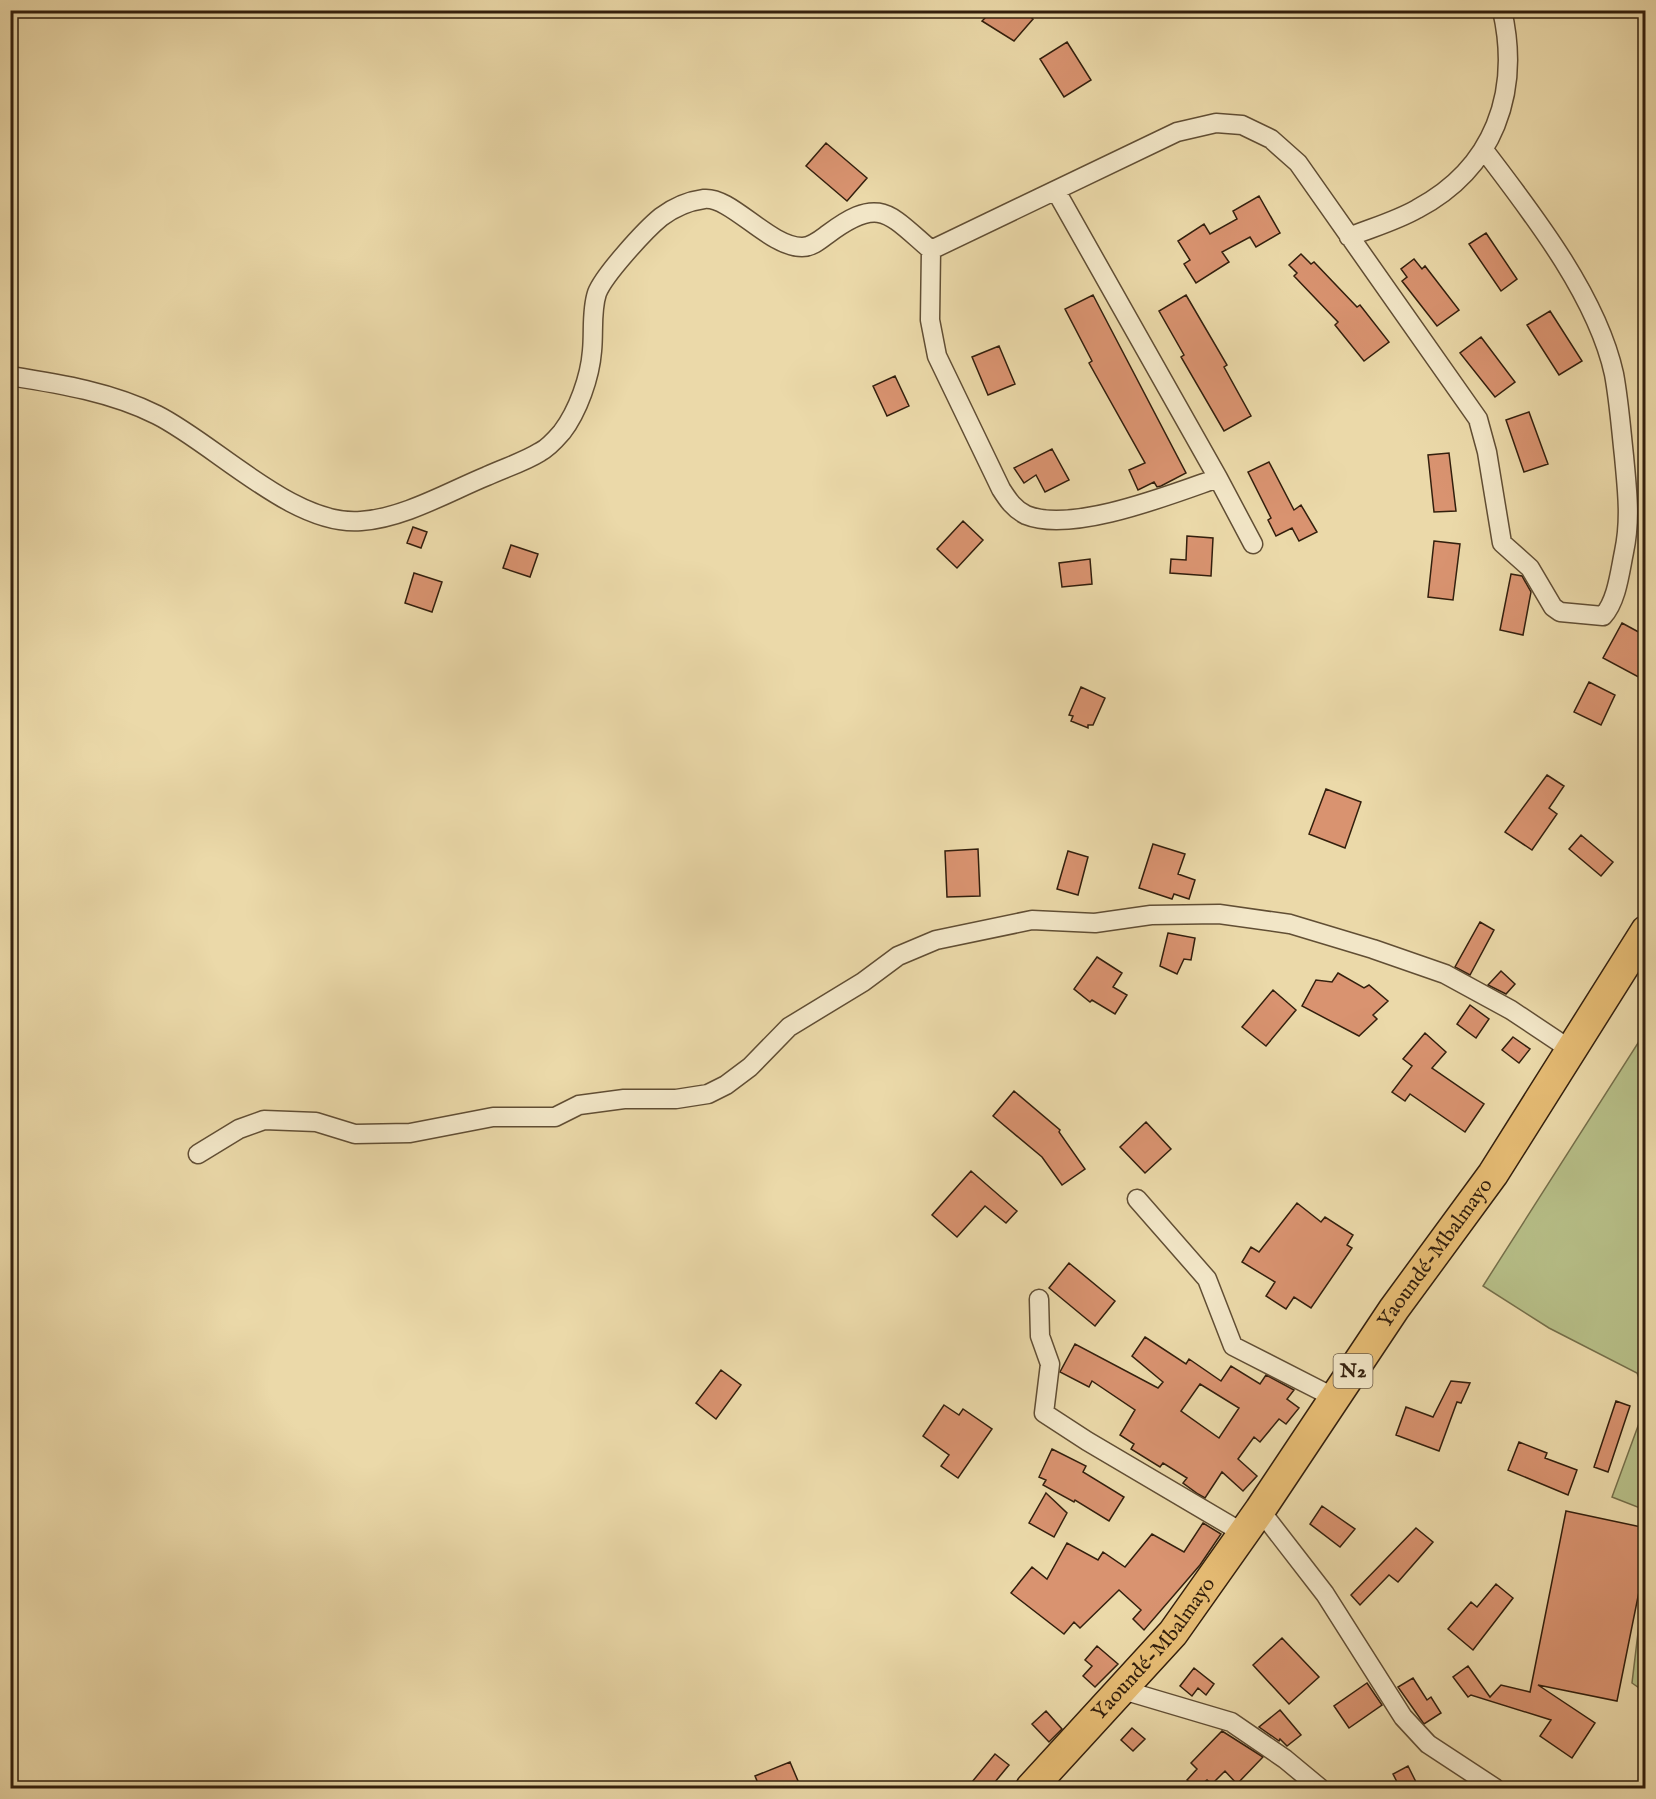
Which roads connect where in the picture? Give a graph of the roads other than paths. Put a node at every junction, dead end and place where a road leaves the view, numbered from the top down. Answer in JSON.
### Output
{"nodes":[{"id":1,"x":1502,"y":10,"type":"edge"},
{"id":2,"x":1484,"y":150,"type":"junction"},
{"id":3,"x":1056,"y":191,"type":"junction"},
{"id":4,"x":1349,"y":237,"type":"junction"},
{"id":5,"x":931,"y":250,"type":"junction"},
{"id":6,"x":10,"y":376,"type":"edge"},
{"id":7,"x":1218,"y":478,"type":"junction"},
{"id":8,"x":1253,"y":544,"type":"dead end"},
{"id":9,"x":1646,"y":931,"type":"edge"},
{"id":10,"x":1571,"y":1050,"type":"junction"},
{"id":11,"x":198,"y":1154,"type":"dead end"},
{"id":12,"x":1137,"y":1199,"type":"dead end"},
{"id":13,"x":1039,"y":1299,"type":"dead end"},
{"id":14,"x":1335,"y":1398,"type":"junction"},
{"id":15,"x":1251,"y":1522,"type":"junction"},
{"id":16,"x":1123,"y":1690,"type":"junction"},
{"id":17,"x":1031,"y":1788,"type":"edge"},
{"id":18,"x":1320,"y":1788,"type":"edge"},
{"id":19,"x":1495,"y":1788,"type":"edge"}],
"edges":[{"from":1,"to":2,"type":"street"},
{"from":2,"to":4,"type":"street"},
{"from":2,"to":4,"type":"street"},
{"from":3,"to":4,"type":"street"},
{"from":3,"to":5,"type":"street"},
{"from":3,"to":7,"type":"street"},
{"from":5,"to":6,"type":"street"},
{"from":5,"to":7,"type":"street"},
{"from":7,"to":8,"type":"street"},
{"from":9,"to":10,"type":"highway","name":"Yaoundé-Mbalmayo","number":"N2"},
{"from":10,"to":11,"type":"street"},
{"from":10,"to":14,"type":"highway","name":"Yaoundé-Mbalmayo","number":"N2"},
{"from":12,"to":14,"type":"street"},
{"from":13,"to":15,"type":"street"},
{"from":14,"to":15,"type":"highway","name":"Yaoundé-Mbalmayo","number":"N2"},
{"from":15,"to":16,"type":"highway","name":"Yaoundé-Mbalmayo","number":"N2"},
{"from":15,"to":19,"type":"street"},
{"from":16,"to":17,"type":"highway","name":"Yaoundé-Mbalmayo","number":"N2"},
{"from":16,"to":18,"type":"street"}]}
